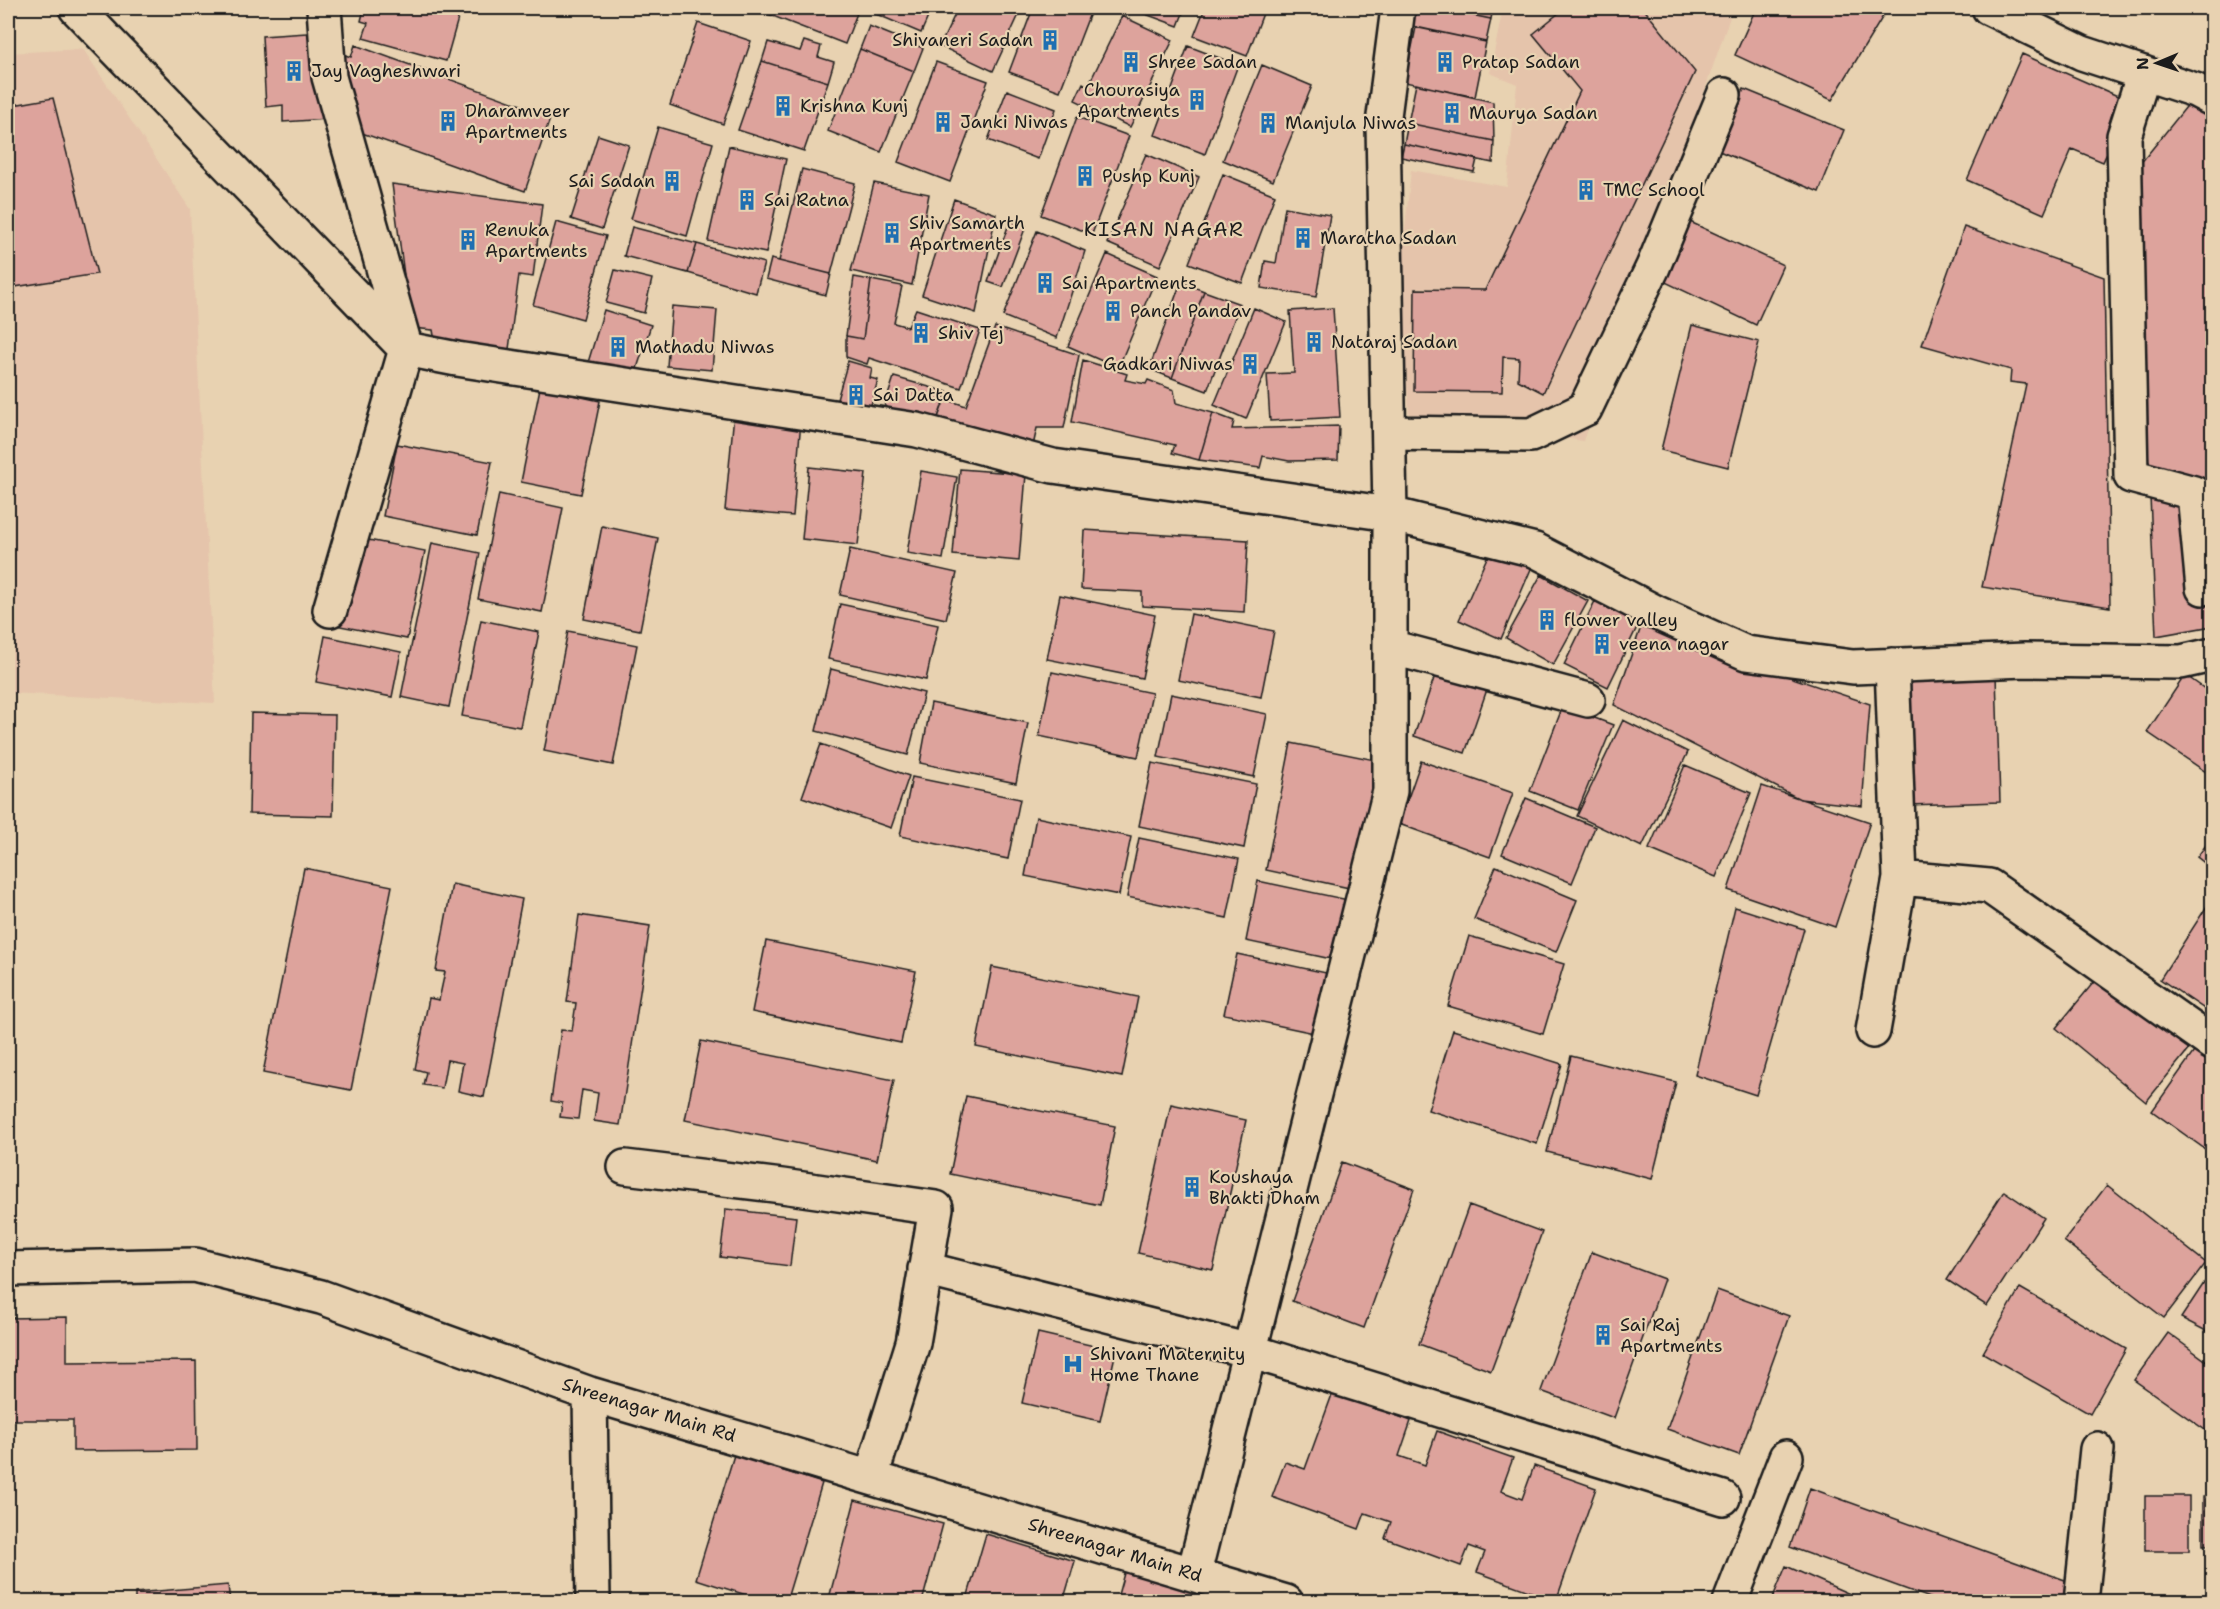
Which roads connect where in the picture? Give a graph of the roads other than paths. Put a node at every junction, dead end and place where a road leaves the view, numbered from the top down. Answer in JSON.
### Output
{"nodes":[{"id":1,"x":75,"y":8,"type":"edge"},
{"id":2,"x":324,"y":8,"type":"edge"},
{"id":3,"x":1398,"y":8,"type":"edge"},
{"id":4,"x":1989,"y":8,"type":"edge"},
{"id":5,"x":2144,"y":73,"type":"junction"},
{"id":6,"x":1724,"y":95,"type":"dead end"},
{"id":7,"x":2212,"y":99,"type":"edge"},
{"id":8,"x":406,"y":349,"type":"junction"},
{"id":9,"x":1389,"y":433,"type":"junction"},
{"id":10,"x":1390,"y":514,"type":"junction"},
{"id":11,"x":2203,"y":588,"type":"dead end"},
{"id":12,"x":330,"y":610,"type":"dead end"},
{"id":13,"x":1390,"y":647,"type":"junction"},
{"id":14,"x":2212,"y":655,"type":"edge"},
{"id":15,"x":1892,"y":665,"type":"junction"},
{"id":16,"x":1588,"y":700,"type":"dead end"},
{"id":17,"x":1900,"y":878,"type":"junction"},
{"id":18,"x":1873,"y":1031,"type":"dead end"},
{"id":19,"x":2212,"y":1043,"type":"edge"},
{"id":20,"x":625,"y":1167,"type":"dead end"},
{"id":21,"x":8,"y":1269,"type":"edge"},
{"id":22,"x":925,"y":1269,"type":"junction"},
{"id":23,"x":1250,"y":1351,"type":"junction"},
{"id":24,"x":590,"y":1394,"type":"junction"},
{"id":25,"x":2097,"y":1449,"type":"dead end"},
{"id":26,"x":1786,"y":1457,"type":"dead end"},
{"id":27,"x":872,"y":1477,"type":"junction"},
{"id":28,"x":1723,"y":1498,"type":"dead end"},
{"id":29,"x":1194,"y":1573,"type":"junction"},
{"id":30,"x":593,"y":1602,"type":"edge"},
{"id":31,"x":1286,"y":1602,"type":"edge"},
{"id":32,"x":1730,"y":1602,"type":"edge"},
{"id":33,"x":2081,"y":1602,"type":"edge"}],
"edges":[{"from":1,"to":8,"type":"street"},
{"from":2,"to":8,"type":"street"},
{"from":3,"to":9,"type":"street"},
{"from":4,"to":5,"type":"street"},
{"from":5,"to":7,"type":"street"},
{"from":5,"to":11,"type":"street"},
{"from":6,"to":9,"type":"street"},
{"from":8,"to":10,"type":"street"},
{"from":8,"to":12,"type":"street"},
{"from":9,"to":10,"type":"street"},
{"from":10,"to":13,"type":"street"},
{"from":10,"to":15,"type":"street"},
{"from":13,"to":16,"type":"street"},
{"from":13,"to":23,"type":"street"},
{"from":14,"to":15,"type":"street"},
{"from":15,"to":17,"type":"street"},
{"from":17,"to":18,"type":"street"},
{"from":17,"to":19,"type":"street"},
{"from":20,"to":22,"type":"street"},
{"from":21,"to":24,"type":"street","name":"Shreenagar Main Rd"},
{"from":22,"to":23,"type":"street"},
{"from":22,"to":27,"type":"street"},
{"from":23,"to":28,"type":"street"},
{"from":23,"to":29,"type":"street"},
{"from":24,"to":27,"type":"street","name":"Shreenagar Main Rd"},
{"from":24,"to":30,"type":"street"},
{"from":25,"to":33,"type":"street"},
{"from":26,"to":32,"type":"street"},
{"from":27,"to":29,"type":"street","name":"Shreenagar Main Rd"},
{"from":29,"to":31,"type":"street","name":"Shreenagar Main Rd"}]}
